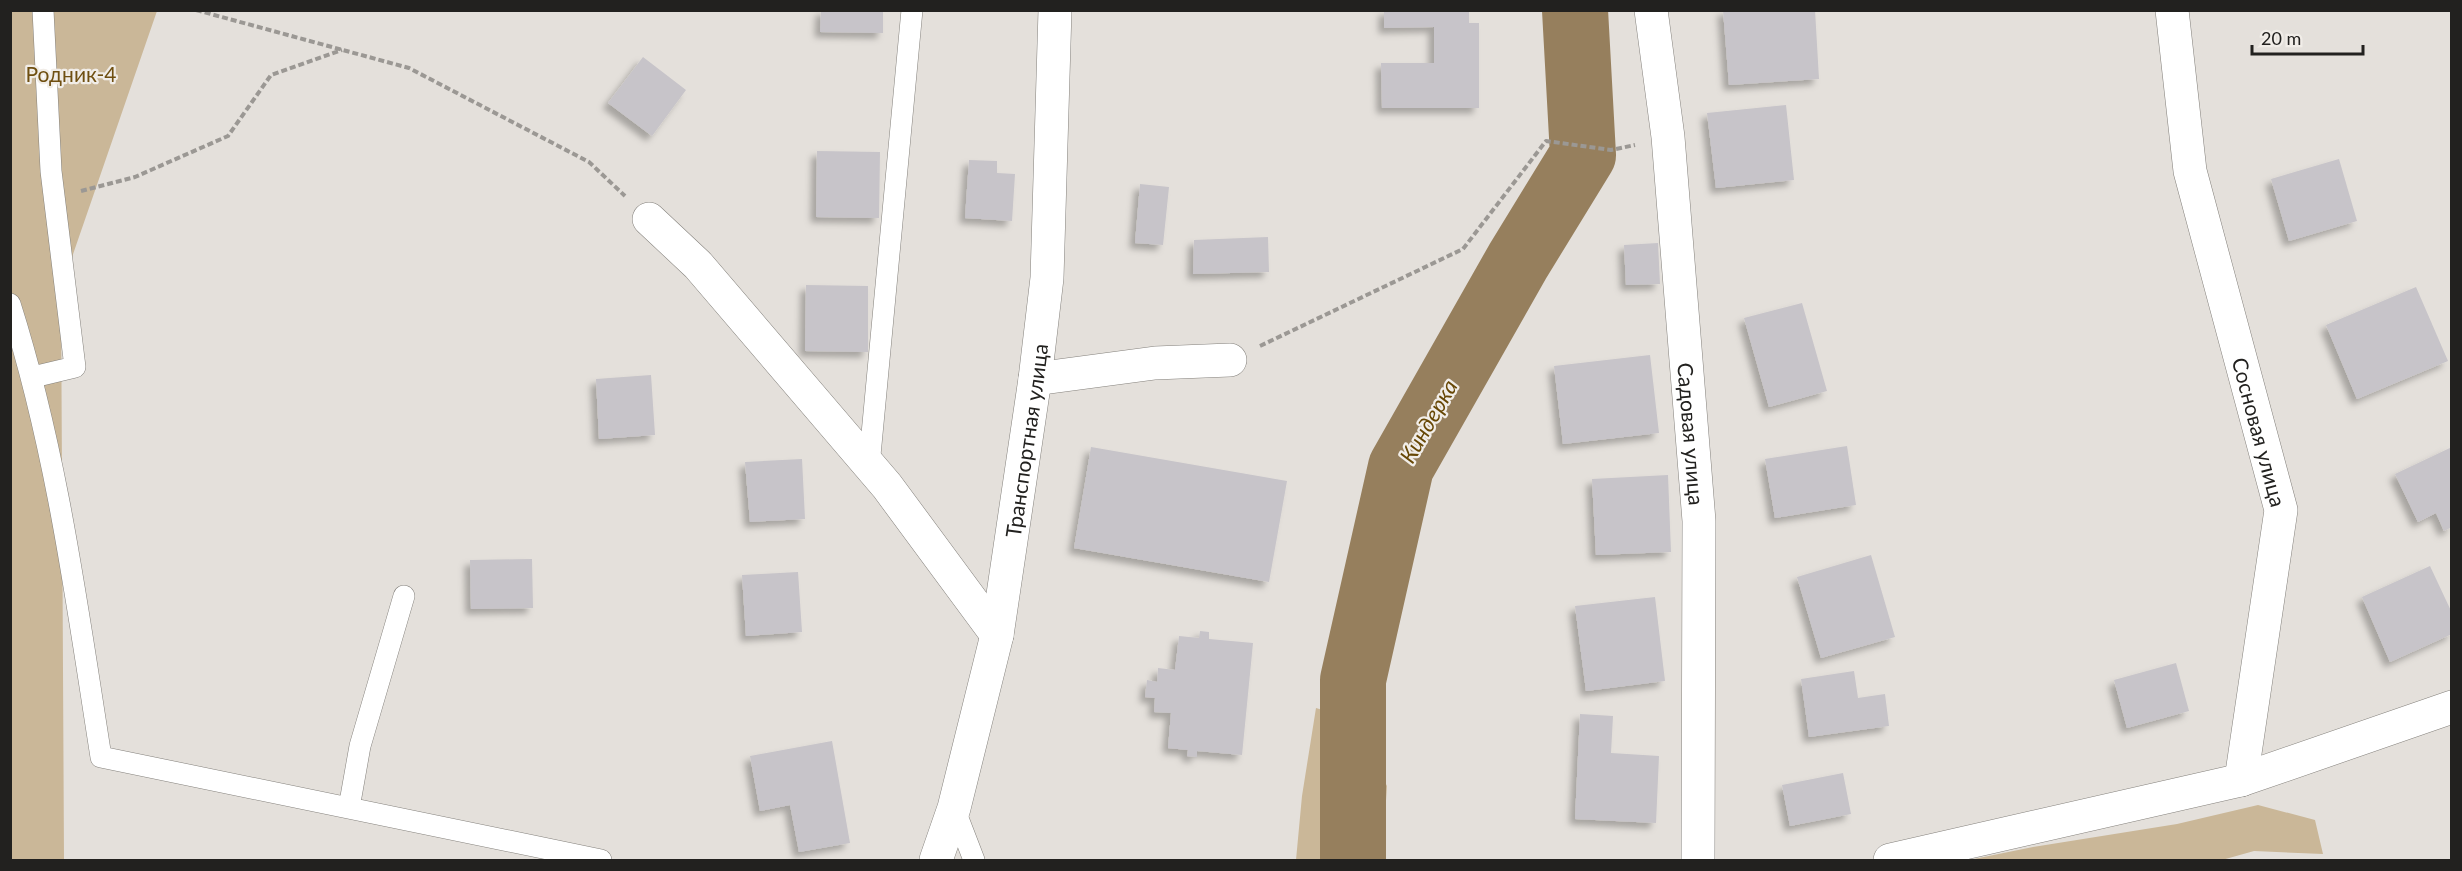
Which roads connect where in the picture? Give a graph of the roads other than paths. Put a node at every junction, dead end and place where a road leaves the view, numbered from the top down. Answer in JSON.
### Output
{"nodes":[{"id":1,"x":43,"y":10,"type":"edge"},
{"id":2,"x":912,"y":10,"type":"edge"},
{"id":3,"x":1055,"y":10,"type":"edge"},
{"id":4,"x":1652,"y":10,"type":"edge"},
{"id":5,"x":2172,"y":10,"type":"edge"},
{"id":6,"x":649,"y":219,"type":"road end"},
{"id":7,"x":10,"y":304,"type":"edge"},
{"id":8,"x":1230,"y":360,"type":"road end"},
{"id":9,"x":33,"y":377,"type":"junction"},
{"id":10,"x":1035,"y":379,"type":"junction"},
{"id":11,"x":869,"y":466,"type":"junction"},
{"id":12,"x":404,"y":596,"type":"dead end"},
{"id":13,"x":997,"y":635,"type":"junction"},
{"id":14,"x":2451,"y":707,"type":"edge"},
{"id":15,"x":2241,"y":780,"type":"junction"},
{"id":16,"x":349,"y":808,"type":"junction"},
{"id":17,"x":954,"y":808,"type":"junction"},
{"id":18,"x":601,"y":861,"type":"edge"},
{"id":19,"x":936,"y":861,"type":"edge"},
{"id":20,"x":974,"y":861,"type":"edge"},
{"id":21,"x":1698,"y":861,"type":"edge"},
{"id":22,"x":1890,"y":861,"type":"edge"}],
"edges":[{"from":1,"to":9,"type":"lane"},
{"from":2,"to":11,"type":"lane"},
{"from":3,"to":10,"type":"street","name":"Транспортная улица"},
{"from":4,"to":21,"type":"street","name":"Садовая улица"},
{"from":5,"to":15,"type":"street","name":"Сосновая улица"},
{"from":6,"to":11,"type":"street"},
{"from":7,"to":9,"type":"lane"},
{"from":8,"to":10,"type":"street"},
{"from":9,"to":16,"type":"lane"},
{"from":10,"to":13,"type":"street","name":"Транспортная улица"},
{"from":11,"to":13,"type":"street"},
{"from":12,"to":16,"type":"lane"},
{"from":13,"to":17,"type":"street","name":"Транспортная улица"},
{"from":14,"to":15,"type":"street"},
{"from":15,"to":22,"type":"street"},
{"from":16,"to":18,"type":"lane"},
{"from":17,"to":19,"type":"street","name":"Транспортная улица"},
{"from":17,"to":20,"type":"lane"}]}
